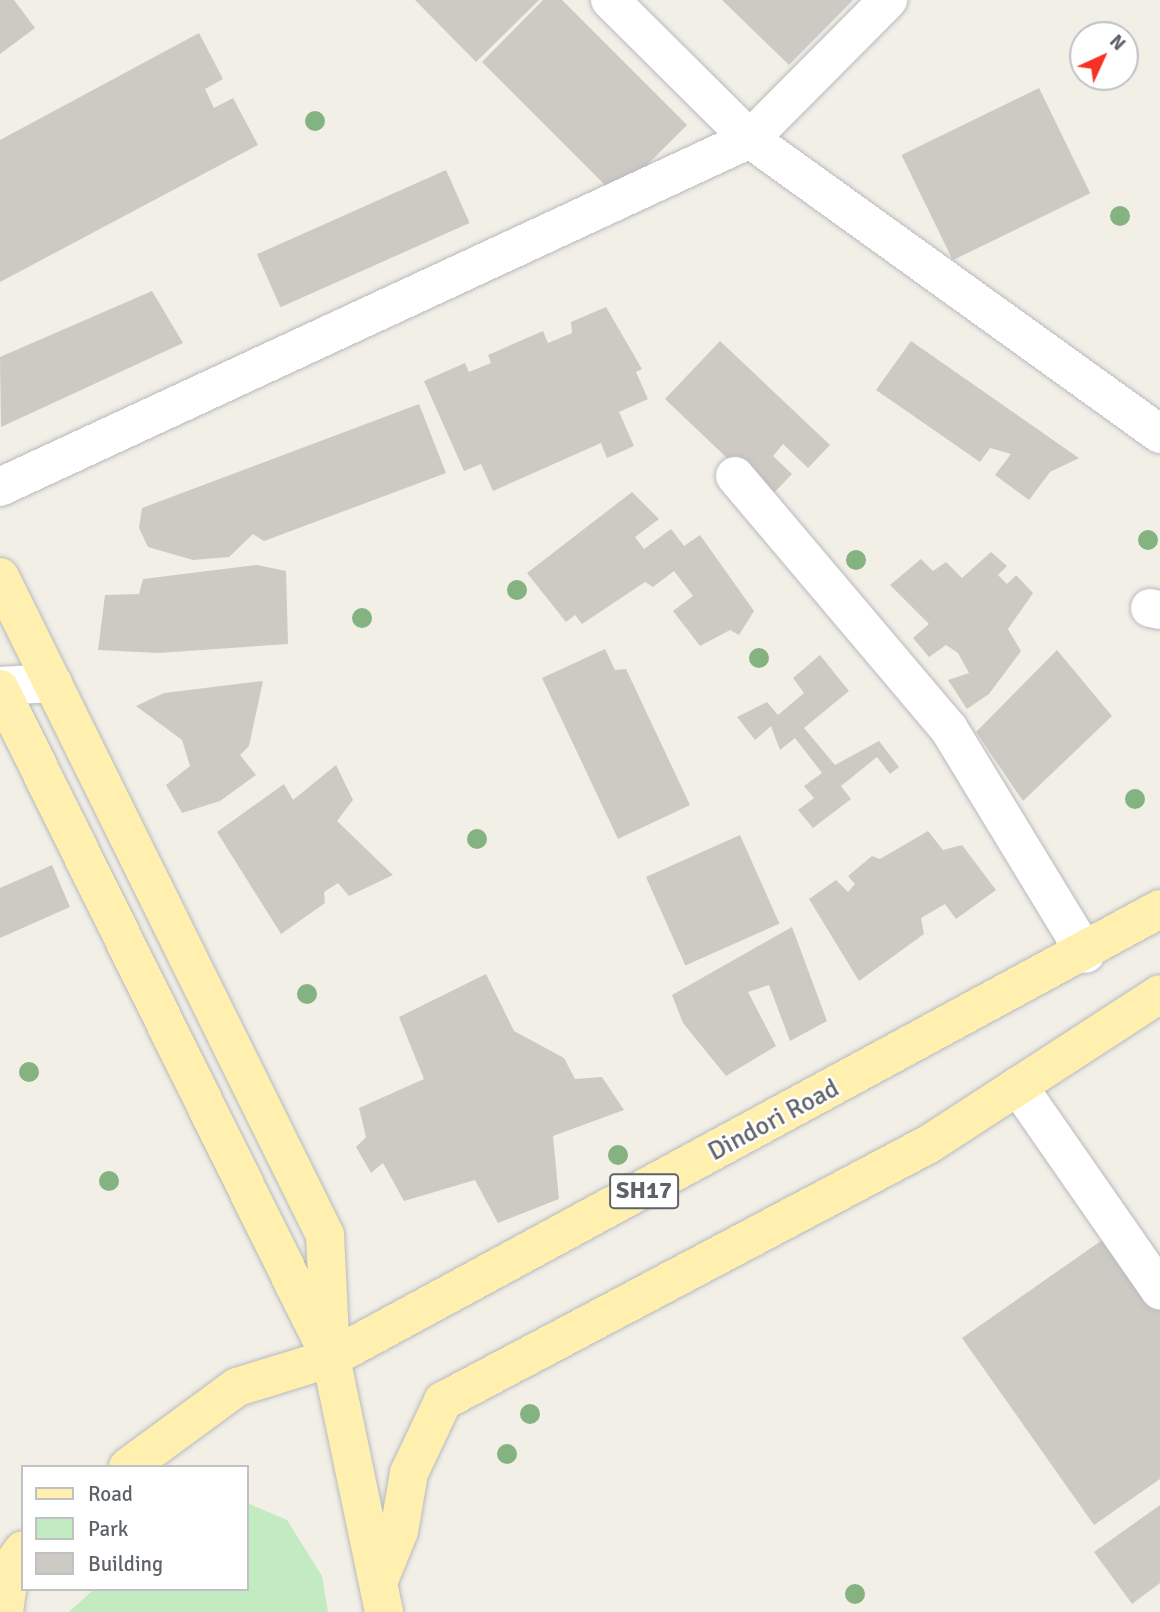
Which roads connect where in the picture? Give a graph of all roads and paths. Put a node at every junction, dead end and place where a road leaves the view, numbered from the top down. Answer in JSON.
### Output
{"nodes":[{"id":1,"x":610,"y":0,"type":"edge"},
{"id":2,"x":888,"y":0,"type":"edge"},
{"id":3,"x":750,"y":139,"type":"junction"},
{"id":4,"x":1160,"y":434,"type":"edge"},
{"id":5,"x":735,"y":476,"type":"dead end"},
{"id":6,"x":0,"y":486,"type":"edge"},
{"id":7,"x":0,"y":577,"type":"edge"},
{"id":8,"x":53,"y":683,"type":"junction"},
{"id":9,"x":0,"y":688,"type":"edge"},
{"id":10,"x":1160,"y":909,"type":"edge"},
{"id":11,"x":1086,"y":954,"type":"junction"},
{"id":12,"x":1160,"y":994,"type":"edge"},
{"id":13,"x":1018,"y":1086,"type":"junction"},
{"id":14,"x":1160,"y":1290,"type":"edge"},
{"id":15,"x":331,"y":1358,"type":"junction"},
{"id":16,"x":131,"y":1465,"type":"edge"},
{"id":17,"x":21,"y":1538,"type":"edge"},
{"id":18,"x":0,"y":1539,"type":"edge"},
{"id":19,"x":21,"y":1553,"type":"edge"},
{"id":20,"x":382,"y":1595,"type":"edge"},
{"id":21,"x":4,"y":1612,"type":"edge"}],
"edges":[{"from":1,"to":3,"type":"street"},
{"from":2,"to":3,"type":"street"},
{"from":3,"to":4,"type":"street"},
{"from":3,"to":6,"type":"street"},
{"from":5,"to":11,"type":"street"},
{"from":7,"to":8,"type":"main road"},
{"from":8,"to":9,"type":"street"},
{"from":8,"to":15,"type":"main road"},
{"from":9,"to":15,"type":"main road"},
{"from":10,"to":11,"type":"main road","name":"Dindori Road","number":"SH17"},
{"from":11,"to":15,"type":"main road","name":"Dindori Road","number":"SH17"},
{"from":12,"to":13,"type":"main road"},
{"from":13,"to":14,"type":"street"},
{"from":13,"to":20,"type":"main road"},
{"from":15,"to":16,"type":"main road","name":"Dindori Road","number":"SH17"},
{"from":15,"to":20,"type":"main road"},
{"from":17,"to":18,"type":"main road"},
{"from":19,"to":21,"type":"main road"}]}
